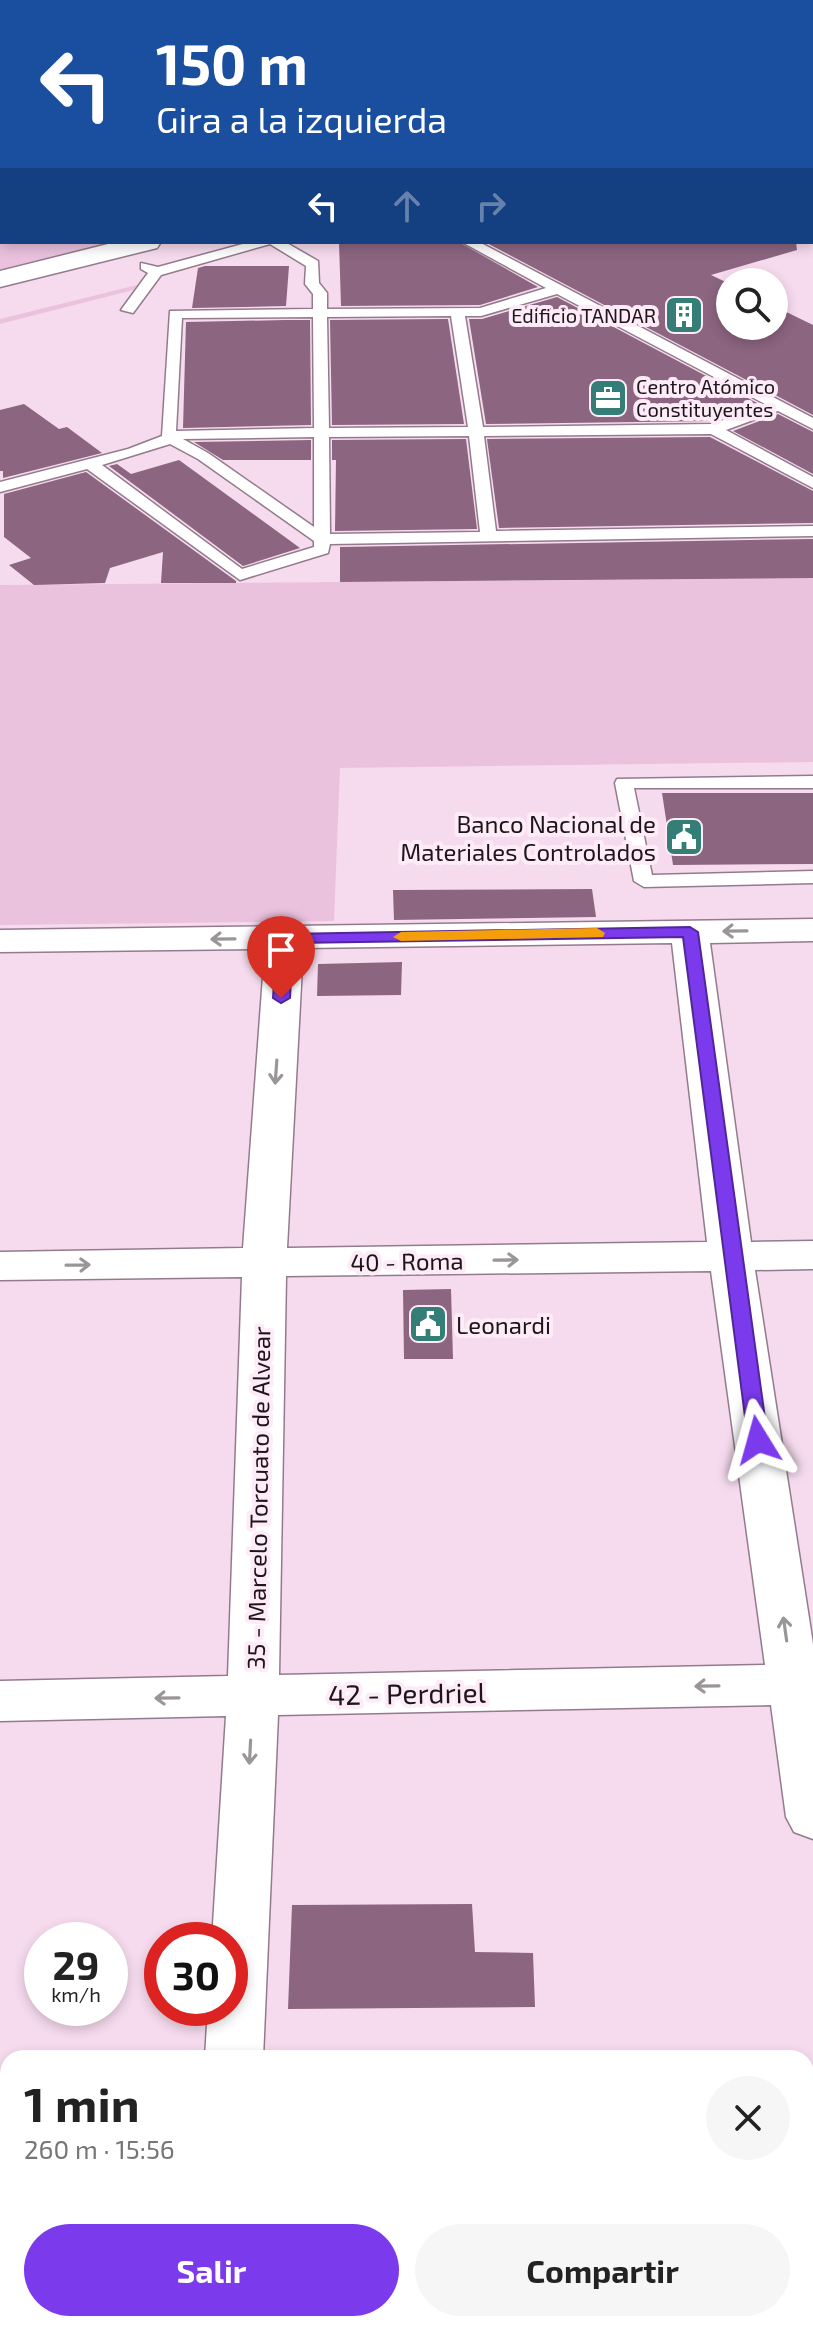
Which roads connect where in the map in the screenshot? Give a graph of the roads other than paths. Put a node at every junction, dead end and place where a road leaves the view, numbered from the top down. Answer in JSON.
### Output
{"nodes":[{"id":1,"x":252,"y":244,"type":"edge"},
{"id":2,"x":278,"y":244,"type":"edge"},
{"id":3,"x":473,"y":244,"type":"edge"},
{"id":4,"x":150,"y":260,"type":"edge"},
{"id":5,"x":0,"y":279,"type":"edge"},
{"id":6,"x":558,"y":289,"type":"junction"},
{"id":7,"x":128,"y":310,"type":"dead end"},
{"id":8,"x":457,"y":312,"type":"junction"},
{"id":9,"x":321,"y":313,"type":"junction"},
{"id":10,"x":779,"y":406,"type":"junction"},
{"id":11,"x":813,"y":424,"type":"edge"},
{"id":12,"x":714,"y":429,"type":"junction"},
{"id":13,"x":476,"y":432,"type":"junction"},
{"id":14,"x":320,"y":433,"type":"junction"},
{"id":15,"x":170,"y":438,"type":"junction"},
{"id":16,"x":91,"y":464,"type":"junction"},
{"id":17,"x":813,"y":483,"type":"edge"},
{"id":18,"x":0,"y":487,"type":"edge"},
{"id":19,"x":813,"y":531,"type":"edge"},
{"id":20,"x":488,"y":534,"type":"junction"},
{"id":21,"x":321,"y":539,"type":"junction"},
{"id":22,"x":813,"y":782,"type":"edge"},
{"id":23,"x":813,"y":877,"type":"edge"},
{"id":24,"x":813,"y":930,"type":"edge"},
{"id":25,"x":690,"y":932,"type":"junction"},
{"id":26,"x":285,"y":939,"type":"junction"},
{"id":27,"x":0,"y":941,"type":"edge"},
{"id":28,"x":813,"y":1255,"type":"edge"},
{"id":29,"x":731,"y":1257,"type":"junction"},
{"id":30,"x":264,"y":1263,"type":"junction"},
{"id":31,"x":0,"y":1266,"type":"edge"},
{"id":32,"x":803,"y":1684,"type":"edge"},
{"id":33,"x":253,"y":1697,"type":"junction"},
{"id":34,"x":0,"y":1701,"type":"edge"},
{"id":35,"x":813,"y":1817,"type":"edge"},
{"id":36,"x":234,"y":2050,"type":"edge"}],
"edges":[{"from":1,"to":4,"type":"lane"},
{"from":2,"to":9,"type":"lane"},
{"from":3,"to":6,"type":"lane"},
{"from":4,"to":5,"type":"street"},
{"from":4,"to":7,"type":"lane"},
{"from":6,"to":8,"type":"lane"},
{"from":6,"to":10,"type":"lane"},
{"from":8,"to":9,"type":"lane"},
{"from":8,"to":13,"type":"lane"},
{"from":9,"to":14,"type":"lane"},
{"from":9,"to":15,"type":"lane"},
{"from":10,"to":11,"type":"lane"},
{"from":10,"to":12,"type":"lane"},
{"from":12,"to":13,"type":"lane"},
{"from":12,"to":17,"type":"lane"},
{"from":13,"to":14,"type":"lane"},
{"from":13,"to":20,"type":"lane"},
{"from":14,"to":15,"type":"lane"},
{"from":14,"to":21,"type":"lane"},
{"from":15,"to":16,"type":"lane"},
{"from":15,"to":21,"type":"lane"},
{"from":16,"to":18,"type":"lane"},
{"from":16,"to":21,"type":"lane"},
{"from":19,"to":20,"type":"lane"},
{"from":20,"to":21,"type":"lane"},
{"from":22,"to":23,"type":"lane"},
{"from":24,"to":25,"type":"street","one_way":true},
{"from":25,"to":26,"type":"street"},
{"from":25,"to":29,"type":"street"},
{"from":26,"to":27,"type":"street","one_way":true},
{"from":26,"to":30,"type":"street","name":"35 - Marcelo Torcuato de Alvear","one_way":true},
{"from":28,"to":29,"type":"street","name":"40 - Roma"},
{"from":30,"to":29,"type":"street","name":"40 - Roma","one_way":true},
{"from":32,"to":29,"type":"street","one_way":true},
{"from":31,"to":30,"type":"street","name":"40 - Roma","one_way":true},
{"from":30,"to":33,"type":"street","name":"35 - Marcelo Torcuato de Alvear"},
{"from":32,"to":33,"type":"street","name":"42 - Perdriel","one_way":true},
{"from":32,"to":35,"type":"street"},
{"from":33,"to":34,"type":"street","name":"42 - Perdriel","one_way":true},
{"from":33,"to":36,"type":"street","name":"35 - Marcelo Torcuato de Alvear","one_way":true}]}
